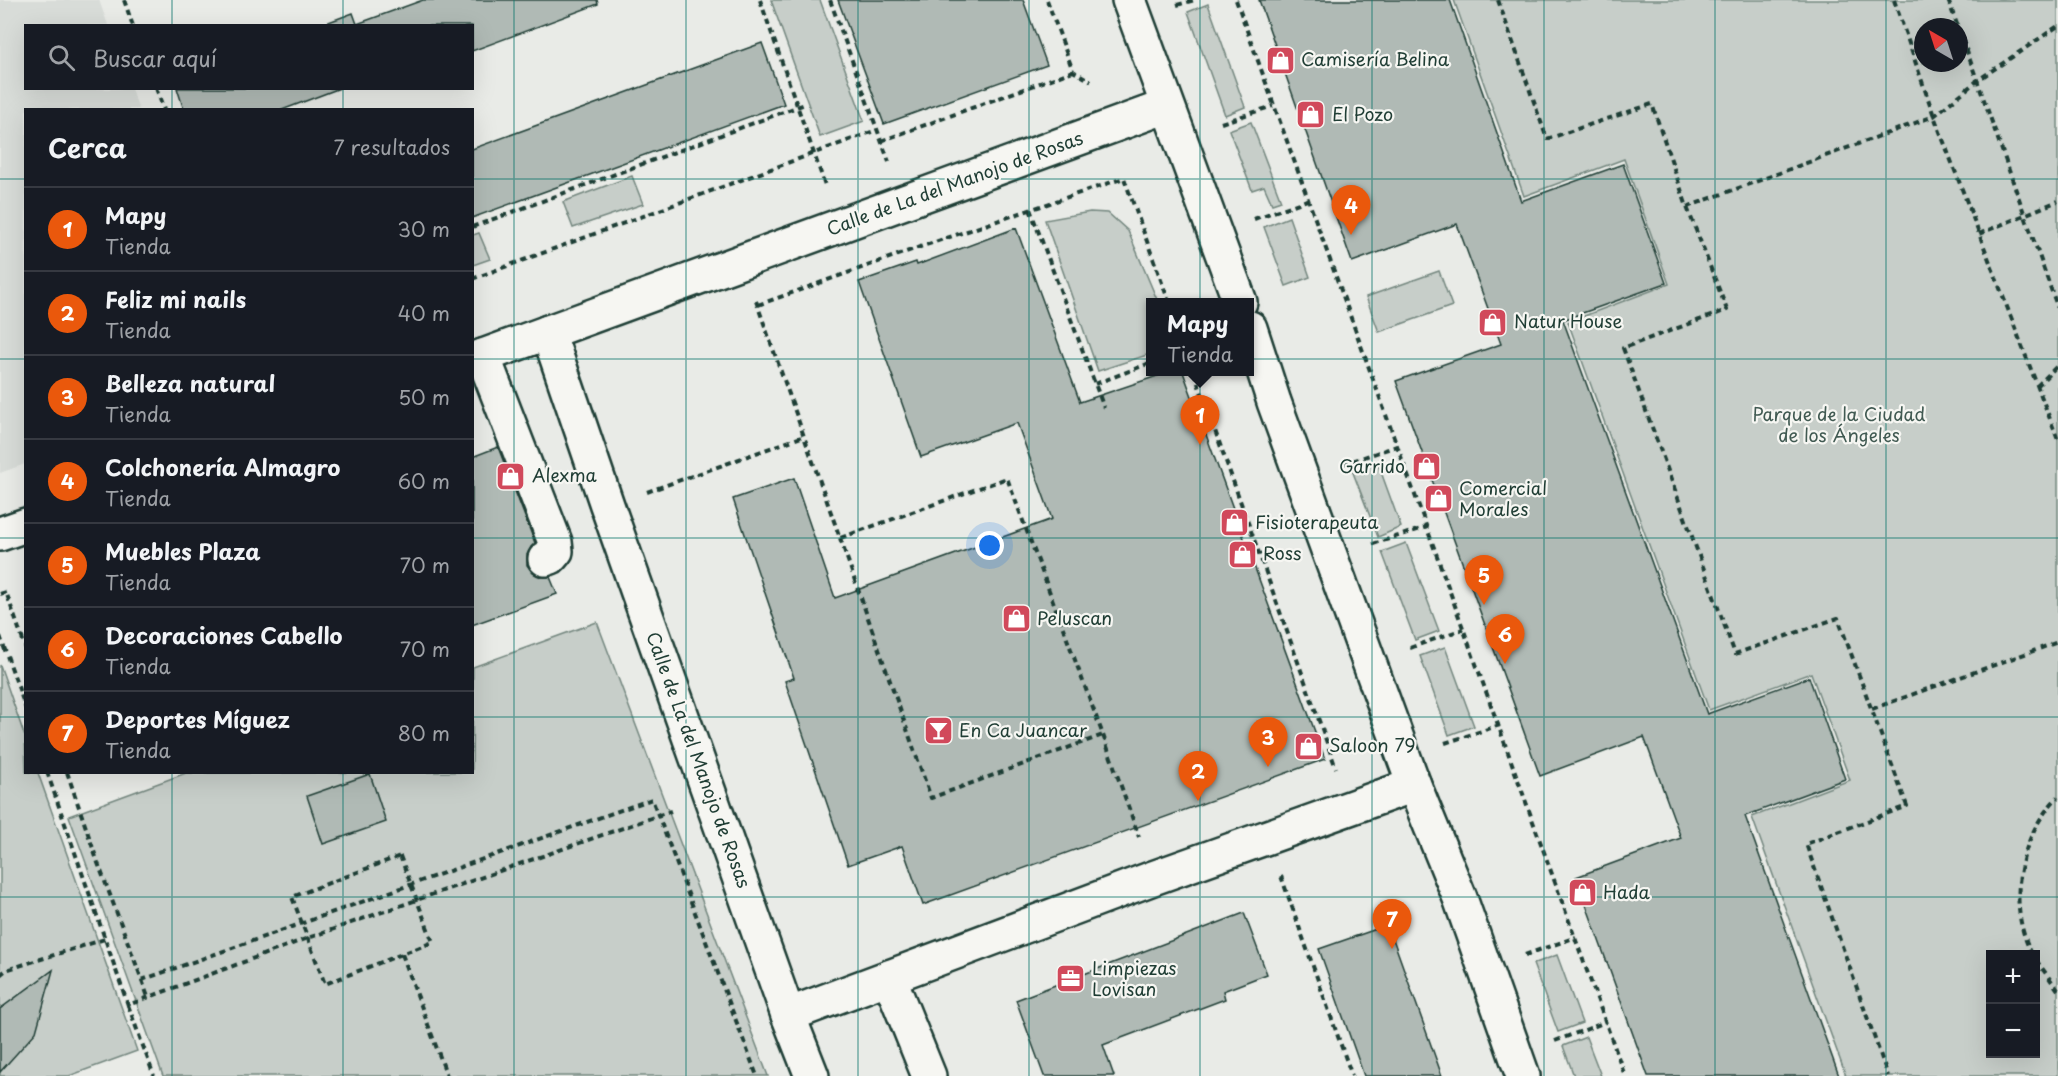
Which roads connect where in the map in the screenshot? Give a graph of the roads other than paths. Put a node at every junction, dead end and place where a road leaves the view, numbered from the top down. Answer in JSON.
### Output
{"nodes":[{"id":1,"x":1129,"y":0,"type":"edge"},
{"id":2,"x":1167,"y":106,"type":"junction"},
{"id":3,"x":1238,"y":298,"type":"edge"},
{"id":4,"x":548,"y":332,"type":"junction"},
{"id":5,"x":1254,"y":340,"type":"edge"},
{"id":6,"x":478,"y":358,"type":"edge"},
{"id":7,"x":24,"y":526,"type":"edge"},
{"id":8,"x":0,"y":534,"type":"edge"},
{"id":9,"x":545,"y":559,"type":"dead end"},
{"id":10,"x":1414,"y":785,"type":"junction"},
{"id":11,"x":889,"y":977,"type":"junction"},
{"id":12,"x":788,"y":1015,"type":"junction"},
{"id":13,"x":812,"y":1076,"type":"edge"},
{"id":14,"x":929,"y":1076,"type":"edge"},
{"id":15,"x":1523,"y":1076,"type":"edge"}],
"edges":[{"from":1,"to":2,"type":"street"},
{"from":2,"to":3,"type":"street"},
{"from":2,"to":4,"type":"street","name":"Calle de La del Manojo de Rosas"},
{"from":4,"to":6,"type":"street"},
{"from":4,"to":12,"type":"street","name":"Calle de La del Manojo de Rosas"},
{"from":5,"to":10,"type":"street"},
{"from":6,"to":9,"type":"street"},
{"from":7,"to":8,"type":"street"},
{"from":10,"to":11,"type":"street"},
{"from":10,"to":15,"type":"street"},
{"from":11,"to":12,"type":"street"},
{"from":11,"to":14,"type":"street"},
{"from":12,"to":13,"type":"street","name":"Calle de La del Manojo de Rosas"}]}
